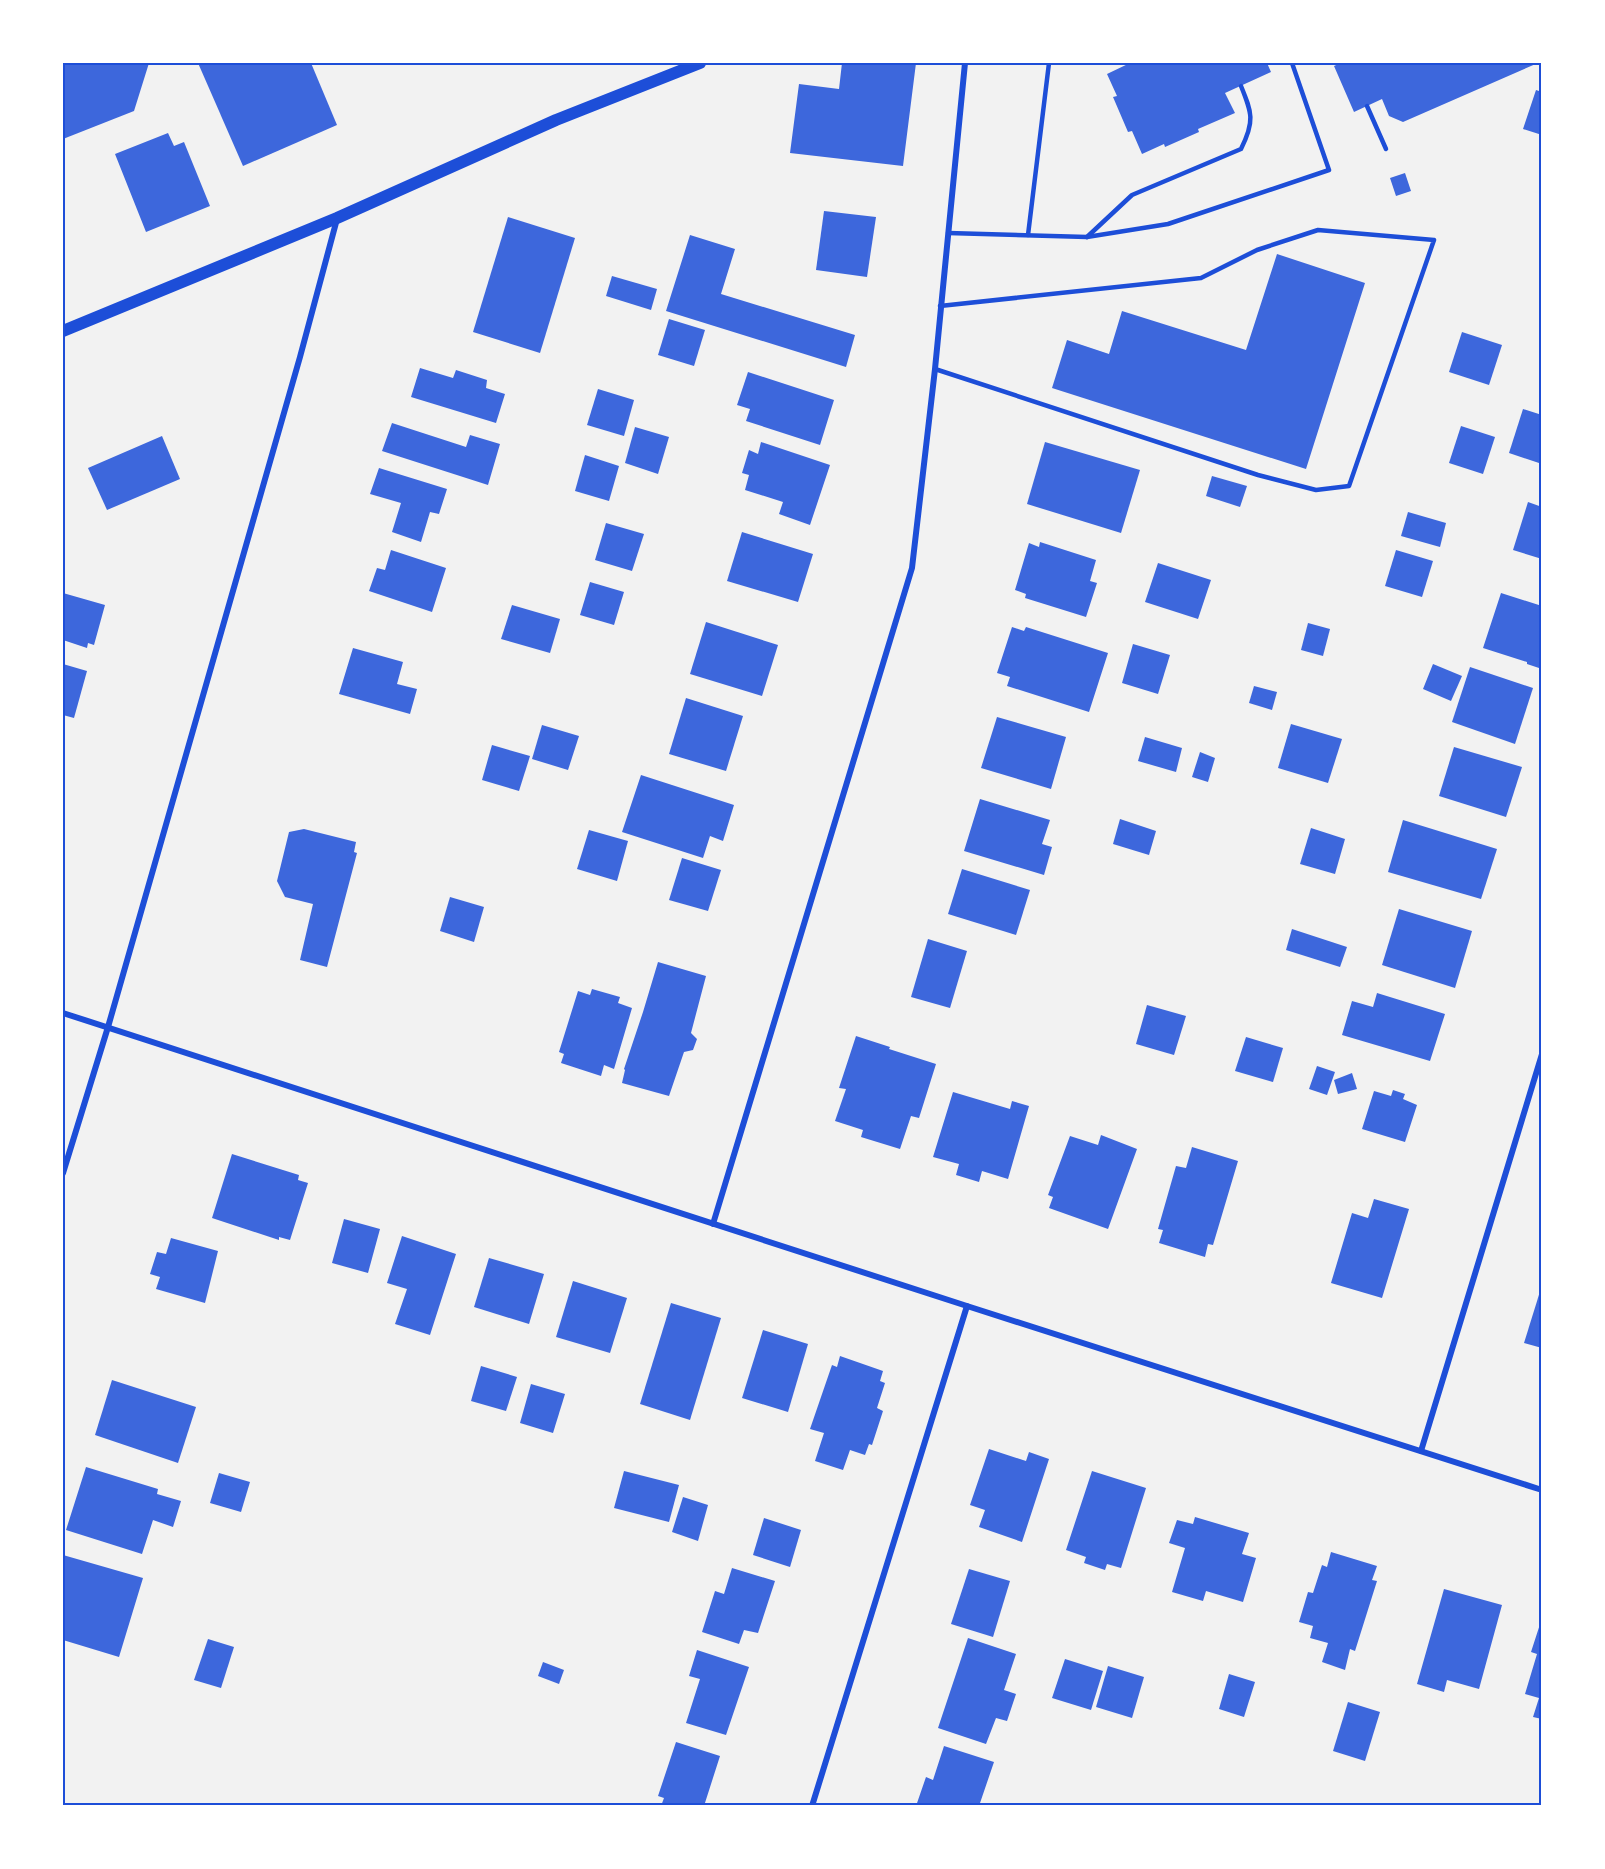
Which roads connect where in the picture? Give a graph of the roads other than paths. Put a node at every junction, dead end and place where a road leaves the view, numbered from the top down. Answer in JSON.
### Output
{"nodes":[{"id":1,"x":700,"y":63,"type":"edge"},
{"id":2,"x":965,"y":63,"type":"edge"},
{"id":3,"x":1049,"y":63,"type":"edge"},
{"id":4,"x":1292,"y":63,"type":"edge"},
{"id":5,"x":1241,"y":86,"type":"dead end"},
{"id":6,"x":1367,"y":106,"type":"dead end"},
{"id":7,"x":1386,"y":149,"type":"dead end"},
{"id":8,"x":337,"y":218,"type":"junction"},
{"id":9,"x":948,"y":233,"type":"junction"},
{"id":10,"x":1028,"y":235,"type":"junction"},
{"id":11,"x":1087,"y":237,"type":"junction"},
{"id":12,"x":940,"y":306,"type":"junction"},
{"id":13,"x":63,"y":331,"type":"edge"},
{"id":14,"x":935,"y":369,"type":"junction"},
{"id":15,"x":63,"y":1013,"type":"edge"},
{"id":16,"x":108,"y":1027,"type":"junction"},
{"id":17,"x":1542,"y":1054,"type":"edge"},
{"id":18,"x":63,"y":1173,"type":"edge"},
{"id":19,"x":713,"y":1224,"type":"junction"},
{"id":20,"x":967,"y":1306,"type":"junction"},
{"id":21,"x":1421,"y":1451,"type":"junction"},
{"id":22,"x":1542,"y":1490,"type":"edge"},
{"id":23,"x":812,"y":1806,"type":"edge"}],
"edges":[{"from":1,"to":8,"type":"main road"},
{"from":2,"to":9,"type":"street"},
{"from":3,"to":10,"type":"lane"},
{"from":4,"to":11,"type":"lane"},
{"from":5,"to":11,"type":"lane"},
{"from":6,"to":7,"type":"lane"},
{"from":8,"to":13,"type":"main road"},
{"from":8,"to":16,"type":"street"},
{"from":9,"to":10,"type":"lane"},
{"from":9,"to":12,"type":"street"},
{"from":10,"to":11,"type":"lane"},
{"from":12,"to":14,"type":"street"},
{"from":12,"to":14,"type":"lane"},
{"from":14,"to":19,"type":"street"},
{"from":15,"to":16,"type":"street"},
{"from":16,"to":18,"type":"street"},
{"from":16,"to":19,"type":"street"},
{"from":17,"to":21,"type":"street"},
{"from":19,"to":20,"type":"street"},
{"from":20,"to":21,"type":"street"},
{"from":20,"to":23,"type":"street"},
{"from":21,"to":22,"type":"street"}]}
